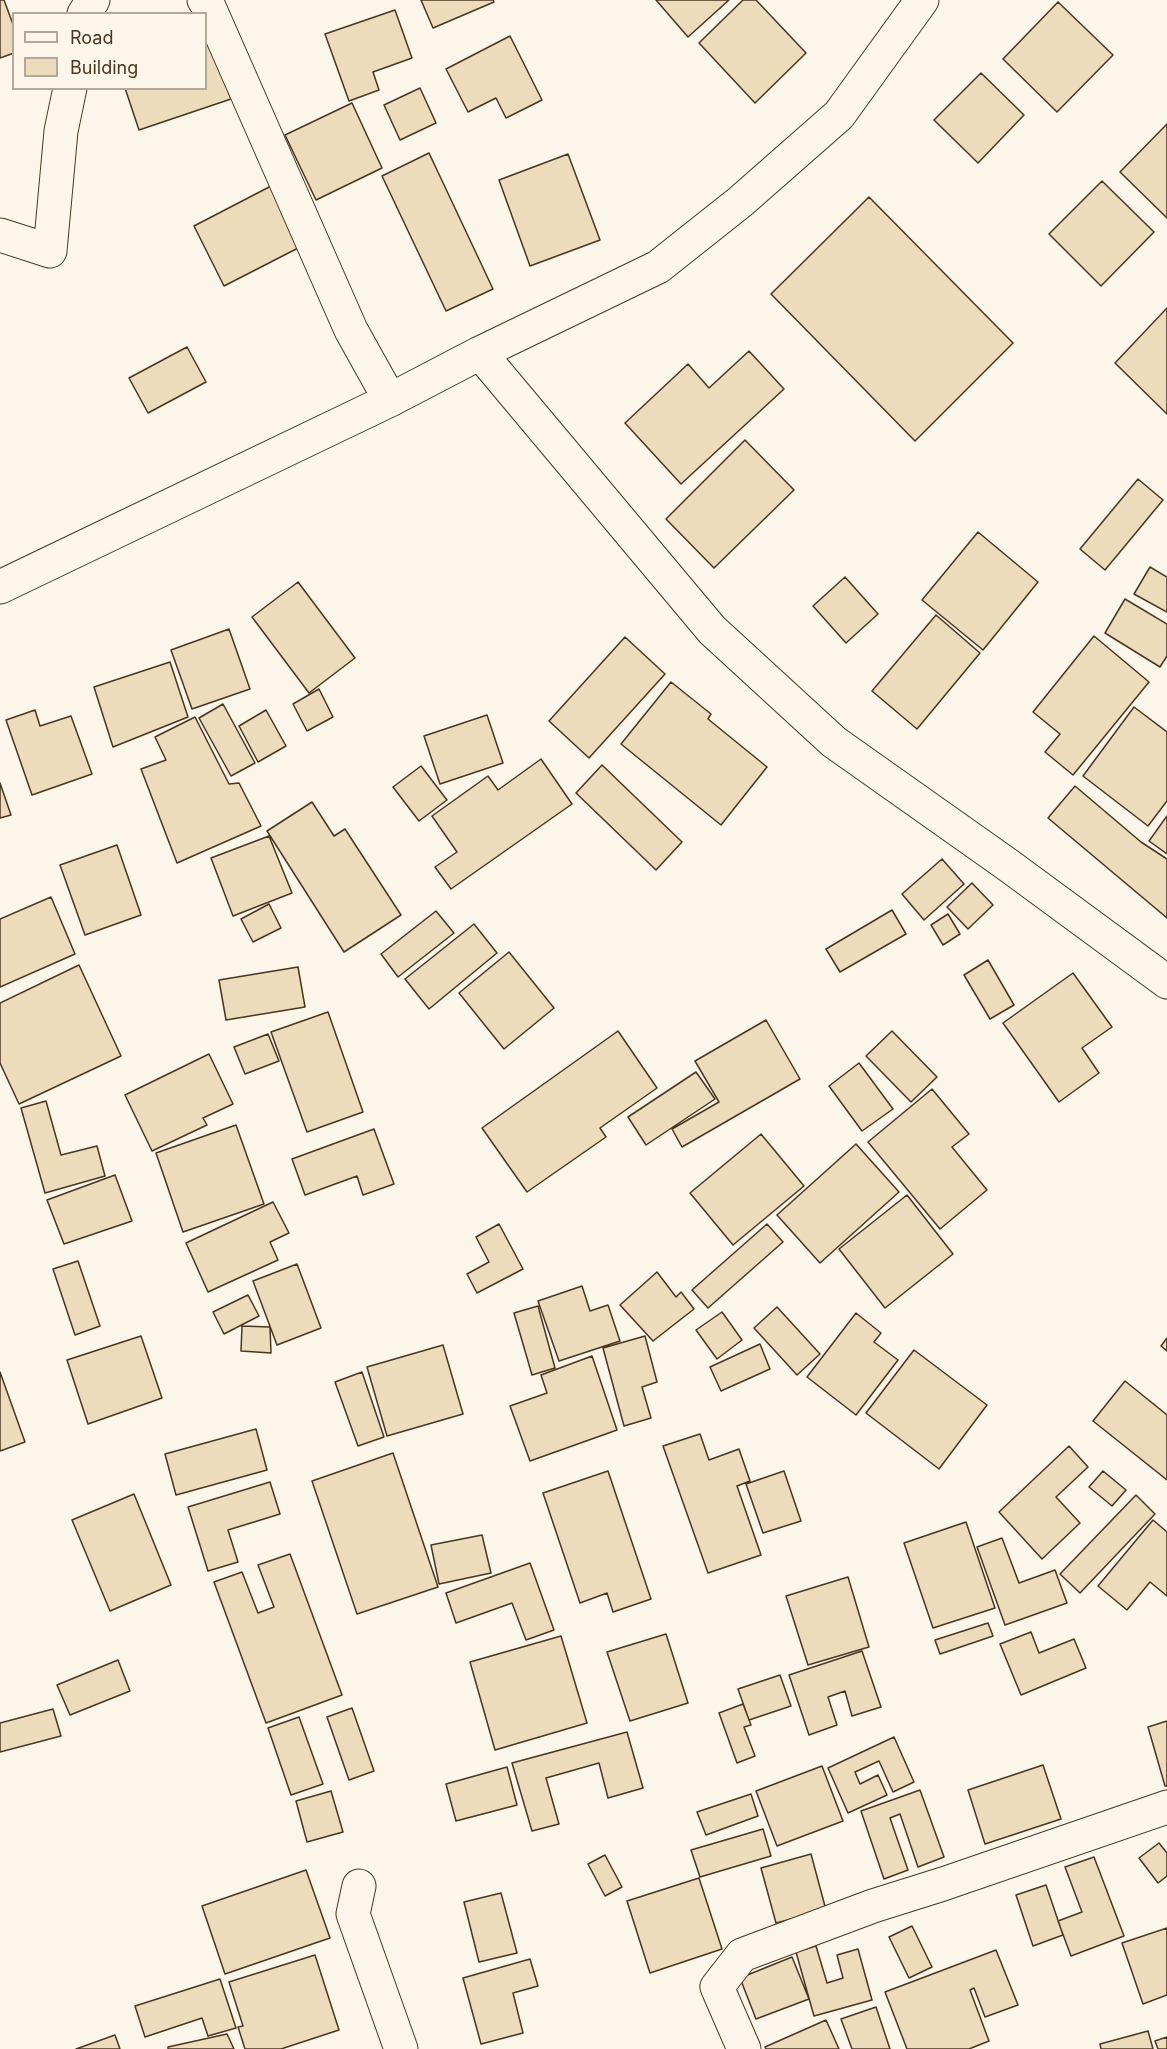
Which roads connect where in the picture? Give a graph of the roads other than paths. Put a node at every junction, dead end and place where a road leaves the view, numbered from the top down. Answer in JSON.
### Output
{"nodes":[{"id":1,"x":204,"y":0,"type":"edge"},
{"id":2,"x":922,"y":0,"type":"edge"},
{"id":3,"x":70,"y":90,"type":"edge"},
{"id":4,"x":0,"y":235,"type":"edge"},
{"id":5,"x":480,"y":353,"type":"junction"},
{"id":6,"x":390,"y":400,"type":"junction"},
{"id":7,"x":0,"y":587,"type":"edge"},
{"id":8,"x":1167,"y":982,"type":"edge"},
{"id":9,"x":1167,"y":1807,"type":"edge"},
{"id":10,"x":359,"y":1886,"type":"dead end"},
{"id":11,"x":401,"y":2049,"type":"edge"},
{"id":12,"x":744,"y":2049,"type":"edge"}],
"edges":[{"from":1,"to":6,"type":"street"},
{"from":2,"to":5,"type":"street"},
{"from":3,"to":4,"type":"street"},
{"from":5,"to":6,"type":"street"},
{"from":5,"to":8,"type":"street"},
{"from":6,"to":7,"type":"street"},
{"from":9,"to":12,"type":"street"},
{"from":10,"to":11,"type":"street"}]}
